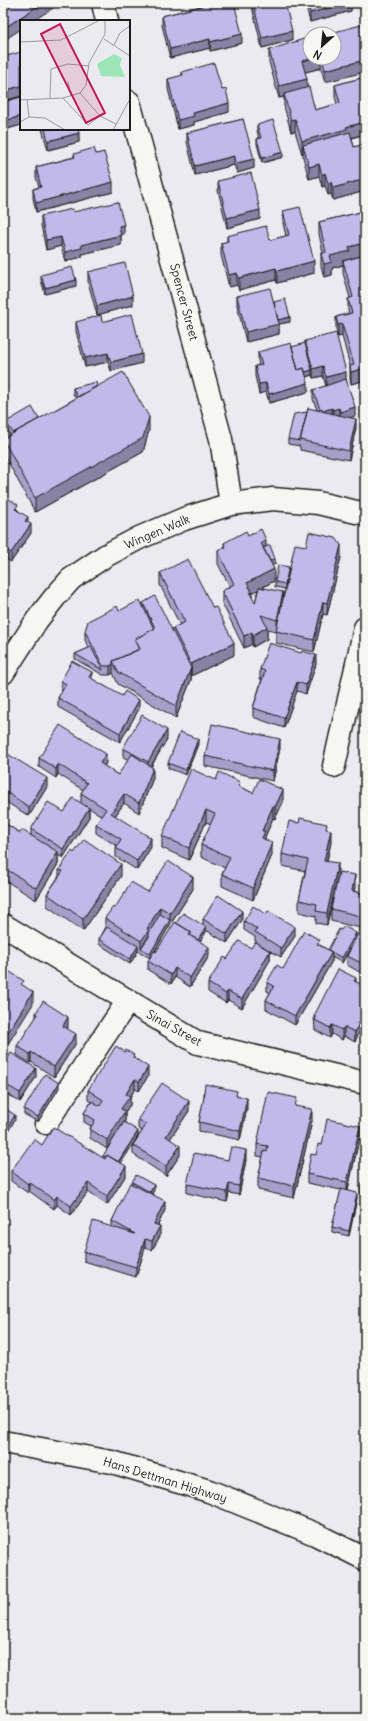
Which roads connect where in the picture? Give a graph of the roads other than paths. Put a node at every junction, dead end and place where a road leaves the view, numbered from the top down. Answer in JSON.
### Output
{"nodes":[{"id":1,"x":102,"y":3,"type":"edge"},
{"id":2,"x":107,"y":20,"type":"edge"},
{"id":3,"x":130,"y":106,"type":"edge"},
{"id":4,"x":231,"y":504,"type":"junction"},
{"id":5,"x":365,"y":514,"type":"edge"},
{"id":6,"x":365,"y":628,"type":"edge"},
{"id":7,"x":3,"y":673,"type":"edge"},
{"id":8,"x":334,"y":766,"type":"dead end"},
{"id":9,"x":3,"y":925,"type":"edge"},
{"id":10,"x":128,"y":1001,"type":"junction"},
{"id":11,"x":365,"y":1083,"type":"edge"},
{"id":12,"x":46,"y":1123,"type":"dead end"},
{"id":13,"x":3,"y":1442,"type":"edge"},
{"id":14,"x":365,"y":1559,"type":"edge"}],
"edges":[{"from":1,"to":2,"type":"street"},
{"from":3,"to":4,"type":"street","name":"Spencer Street"},
{"from":4,"to":5,"type":"street","name":"Wingen Walk"},
{"from":4,"to":7,"type":"street","name":"Wingen Walk"},
{"from":6,"to":8,"type":"street"},
{"from":9,"to":10,"type":"street","name":"Sinai Street"},
{"from":10,"to":11,"type":"street","name":"Sinai Street"},
{"from":10,"to":12,"type":"street"},
{"from":13,"to":14,"type":"street","name":"Hans Dettman Highway"}]}
